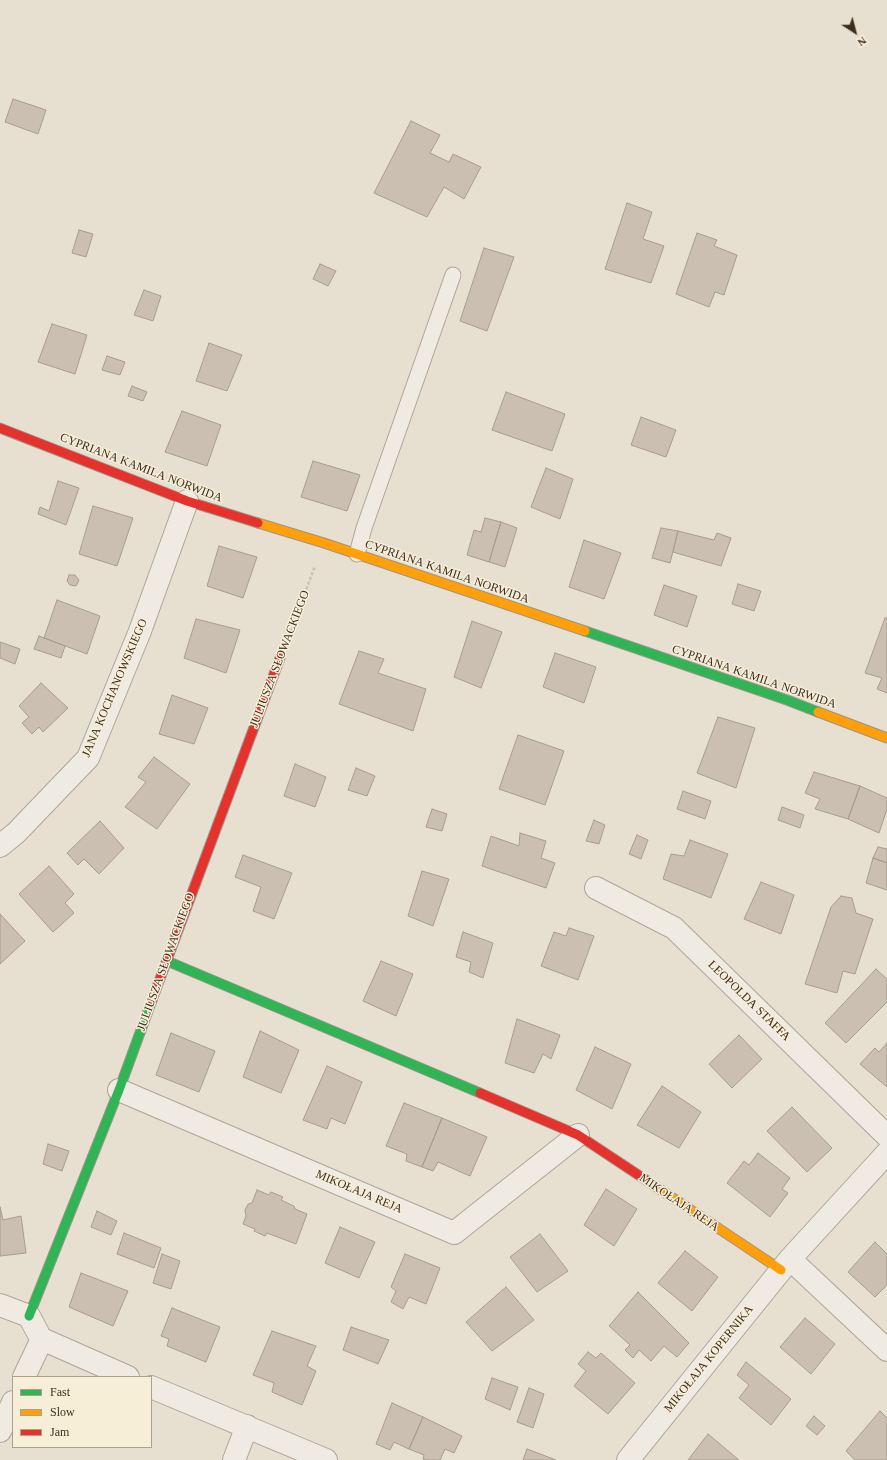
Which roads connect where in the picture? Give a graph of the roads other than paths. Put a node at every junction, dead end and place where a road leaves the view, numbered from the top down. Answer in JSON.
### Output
{"nodes":[{"id":1,"x":452,"y":275,"type":"dead end"},
{"id":2,"x":0,"y":428,"type":"edge"},
{"id":3,"x":187,"y":501,"type":"junction"},
{"id":4,"x":357,"y":554,"type":"junction"},
{"id":5,"x":280,"y":658,"type":"road end"},
{"id":6,"x":887,"y":738,"type":"edge"},
{"id":7,"x":0,"y":846,"type":"edge"},
{"id":8,"x":596,"y":888,"type":"dead end"},
{"id":9,"x":167,"y":960,"type":"junction"},
{"id":10,"x":119,"y":1090,"type":"junction"},
{"id":11,"x":578,"y":1136,"type":"junction"},
{"id":12,"x":887,"y":1136,"type":"edge"},
{"id":13,"x":887,"y":1153,"type":"edge"},
{"id":14,"x":785,"y":1264,"type":"junction"},
{"id":15,"x":0,"y":1305,"type":"edge"},
{"id":16,"x":29,"y":1316,"type":"junction"},
{"id":17,"x":42,"y":1339,"type":"junction"},
{"id":18,"x":887,"y":1350,"type":"edge"},
{"id":19,"x":24,"y":1376,"type":"edge"},
{"id":20,"x":126,"y":1376,"type":"edge"},
{"id":21,"x":152,"y":1387,"type":"edge"},
{"id":22,"x":12,"y":1404,"type":"edge"},
{"id":23,"x":247,"y":1426,"type":"junction"},
{"id":24,"x":0,"y":1431,"type":"edge"},
{"id":25,"x":234,"y":1460,"type":"edge"},
{"id":26,"x":326,"y":1460,"type":"edge"},
{"id":27,"x":628,"y":1460,"type":"edge"}],
"edges":[{"from":1,"to":4,"type":"lane"},
{"from":2,"to":3,"type":"street","name":"CYPRIANA KAMILA NORWIDA"},
{"from":3,"to":4,"type":"street","name":"CYPRIANA KAMILA NORWIDA"},
{"from":3,"to":7,"type":"street","name":"JANA KOCHANOWSKIEGO"},
{"from":4,"to":6,"type":"street","name":"CYPRIANA KAMILA NORWIDA"},
{"from":5,"to":9,"type":"street","name":"JULIUSZA SŁOWACKIEGO"},
{"from":8,"to":12,"type":"street","name":"LEOPOLDA STAFFA"},
{"from":9,"to":10,"type":"street","name":"JULIUSZA SŁOWACKIEGO"},
{"from":9,"to":11,"type":"street","name":"MIKOŁAJA REJA"},
{"from":10,"to":11,"type":"street","name":"MIKOŁAJA REJA"},
{"from":10,"to":16,"type":"street","name":"JULIUSZA SŁOWACKIEGO"},
{"from":11,"to":14,"type":"street","name":"MIKOŁAJA REJA"},
{"from":13,"to":14,"type":"street","name":"MIKOŁAJA KOPERNIKA"},
{"from":14,"to":18,"type":"street"},
{"from":14,"to":27,"type":"street","name":"MIKOŁAJA KOPERNIKA"},
{"from":15,"to":16,"type":"street"},
{"from":16,"to":17,"type":"street"},
{"from":17,"to":19,"type":"street"},
{"from":17,"to":20,"type":"street"},
{"from":21,"to":23,"type":"street"},
{"from":22,"to":24,"type":"street"},
{"from":23,"to":25,"type":"street"},
{"from":23,"to":26,"type":"street"}]}
